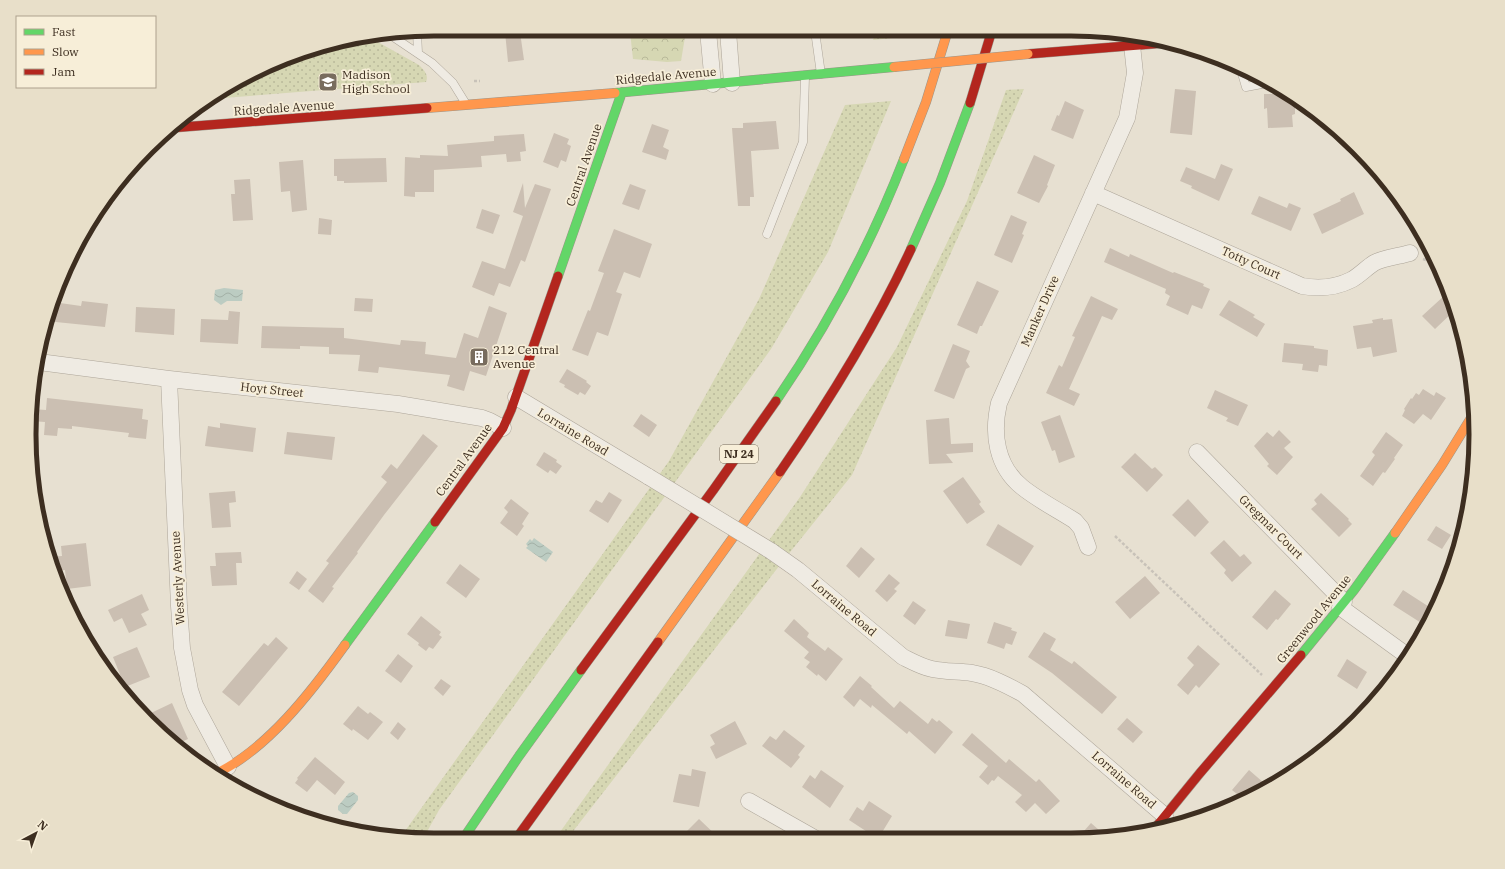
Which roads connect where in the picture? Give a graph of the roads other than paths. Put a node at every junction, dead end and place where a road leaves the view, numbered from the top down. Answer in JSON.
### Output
{"nodes":[{"id":1,"x":708,"y":36,"type":"edge"},
{"id":2,"x":728,"y":36,"type":"edge"},
{"id":3,"x":816,"y":36,"type":"edge"},
{"id":4,"x":946,"y":36,"type":"edge"},
{"id":5,"x":990,"y":36,"type":"edge"},
{"id":6,"x":417,"y":37,"type":"edge"},
{"id":7,"x":396,"y":38,"type":"edge"},
{"id":8,"x":1148,"y":44,"type":"edge"},
{"id":9,"x":1132,"y":45,"type":"junction"},
{"id":10,"x":418,"y":53,"type":"junction"},
{"id":11,"x":821,"y":74,"type":"junction"},
{"id":12,"x":1242,"y":75,"type":"edge"},
{"id":13,"x":805,"y":76,"type":"junction"},
{"id":14,"x":732,"y":83,"type":"junction"},
{"id":15,"x":713,"y":84,"type":"junction"},
{"id":16,"x":1261,"y":84,"type":"edge"},
{"id":17,"x":622,"y":92,"type":"junction"},
{"id":18,"x":467,"y":104,"type":"junction"},
{"id":19,"x":181,"y":127,"type":"edge"},
{"id":20,"x":1093,"y":193,"type":"junction"},
{"id":21,"x":766,"y":234,"type":"dead end"},
{"id":22,"x":1410,"y":253,"type":"dead end"},
{"id":23,"x":43,"y":363,"type":"edge"},
{"id":24,"x":169,"y":379,"type":"junction"},
{"id":25,"x":516,"y":397,"type":"junction"},
{"id":26,"x":1469,"y":422,"type":"edge"},
{"id":27,"x":502,"y":428,"type":"junction"},
{"id":28,"x":1197,"y":452,"type":"dead end"},
{"id":29,"x":1088,"y":547,"type":"dead end"},
{"id":30,"x":1342,"y":604,"type":"junction"},
{"id":31,"x":1404,"y":654,"type":"edge"},
{"id":32,"x":221,"y":771,"type":"edge"},
{"id":33,"x":748,"y":801,"type":"dead end"},
{"id":34,"x":1161,"y":822,"type":"edge"},
{"id":35,"x":467,"y":833,"type":"edge"},
{"id":36,"x":520,"y":833,"type":"edge"},
{"id":37,"x":805,"y":833,"type":"edge"}],
"edges":[{"from":1,"to":15,"type":"street"},
{"from":2,"to":14,"type":"street"},
{"from":3,"to":11,"type":"lane"},
{"from":4,"to":35,"type":"main road","number":"NJ 24"},
{"from":5,"to":36,"type":"main road"},
{"from":6,"to":10,"type":"lane"},
{"from":7,"to":10,"type":"lane"},
{"from":8,"to":9,"type":"main road","name":"Ridgedale Avenue"},
{"from":9,"to":11,"type":"main road","name":"Ridgedale Avenue","bridge":true},
{"from":9,"to":20,"type":"street","name":"Manker Drive"},
{"from":10,"to":18,"type":"lane"},
{"from":11,"to":13,"type":"main road","name":"Ridgedale Avenue"},
{"from":12,"to":16,"type":"lane"},
{"from":13,"to":14,"type":"main road","name":"Ridgedale Avenue"},
{"from":13,"to":21,"type":"lane"},
{"from":14,"to":15,"type":"main road","name":"Ridgedale Avenue"},
{"from":15,"to":17,"type":"main road","name":"Ridgedale Avenue"},
{"from":17,"to":18,"type":"main road","name":"Ridgedale Avenue"},
{"from":17,"to":25,"type":"main road","name":"Central Avenue"},
{"from":18,"to":19,"type":"main road","name":"Ridgedale Avenue"},
{"from":20,"to":22,"type":"street","name":"Totty Court"},
{"from":20,"to":29,"type":"street","name":"Manker Drive"},
{"from":23,"to":24,"type":"street","name":"Hoyt Street"},
{"from":24,"to":27,"type":"street","name":"Hoyt Street"},
{"from":24,"to":32,"type":"street","name":"Westerly Avenue"},
{"from":25,"to":27,"type":"main road","name":"Central Avenue"},
{"from":25,"to":34,"type":"street","name":"Lorraine Road","bridge":true},
{"from":26,"to":30,"type":"main road","name":"Greenwood Avenue"},
{"from":27,"to":32,"type":"main road","name":"Central Avenue"},
{"from":28,"to":30,"type":"street","name":"Gregmar Court"},
{"from":30,"to":31,"type":"street","name":"Gregmar Court"},
{"from":30,"to":34,"type":"main road","name":"Greenwood Avenue"},
{"from":33,"to":37,"type":"street"}]}
